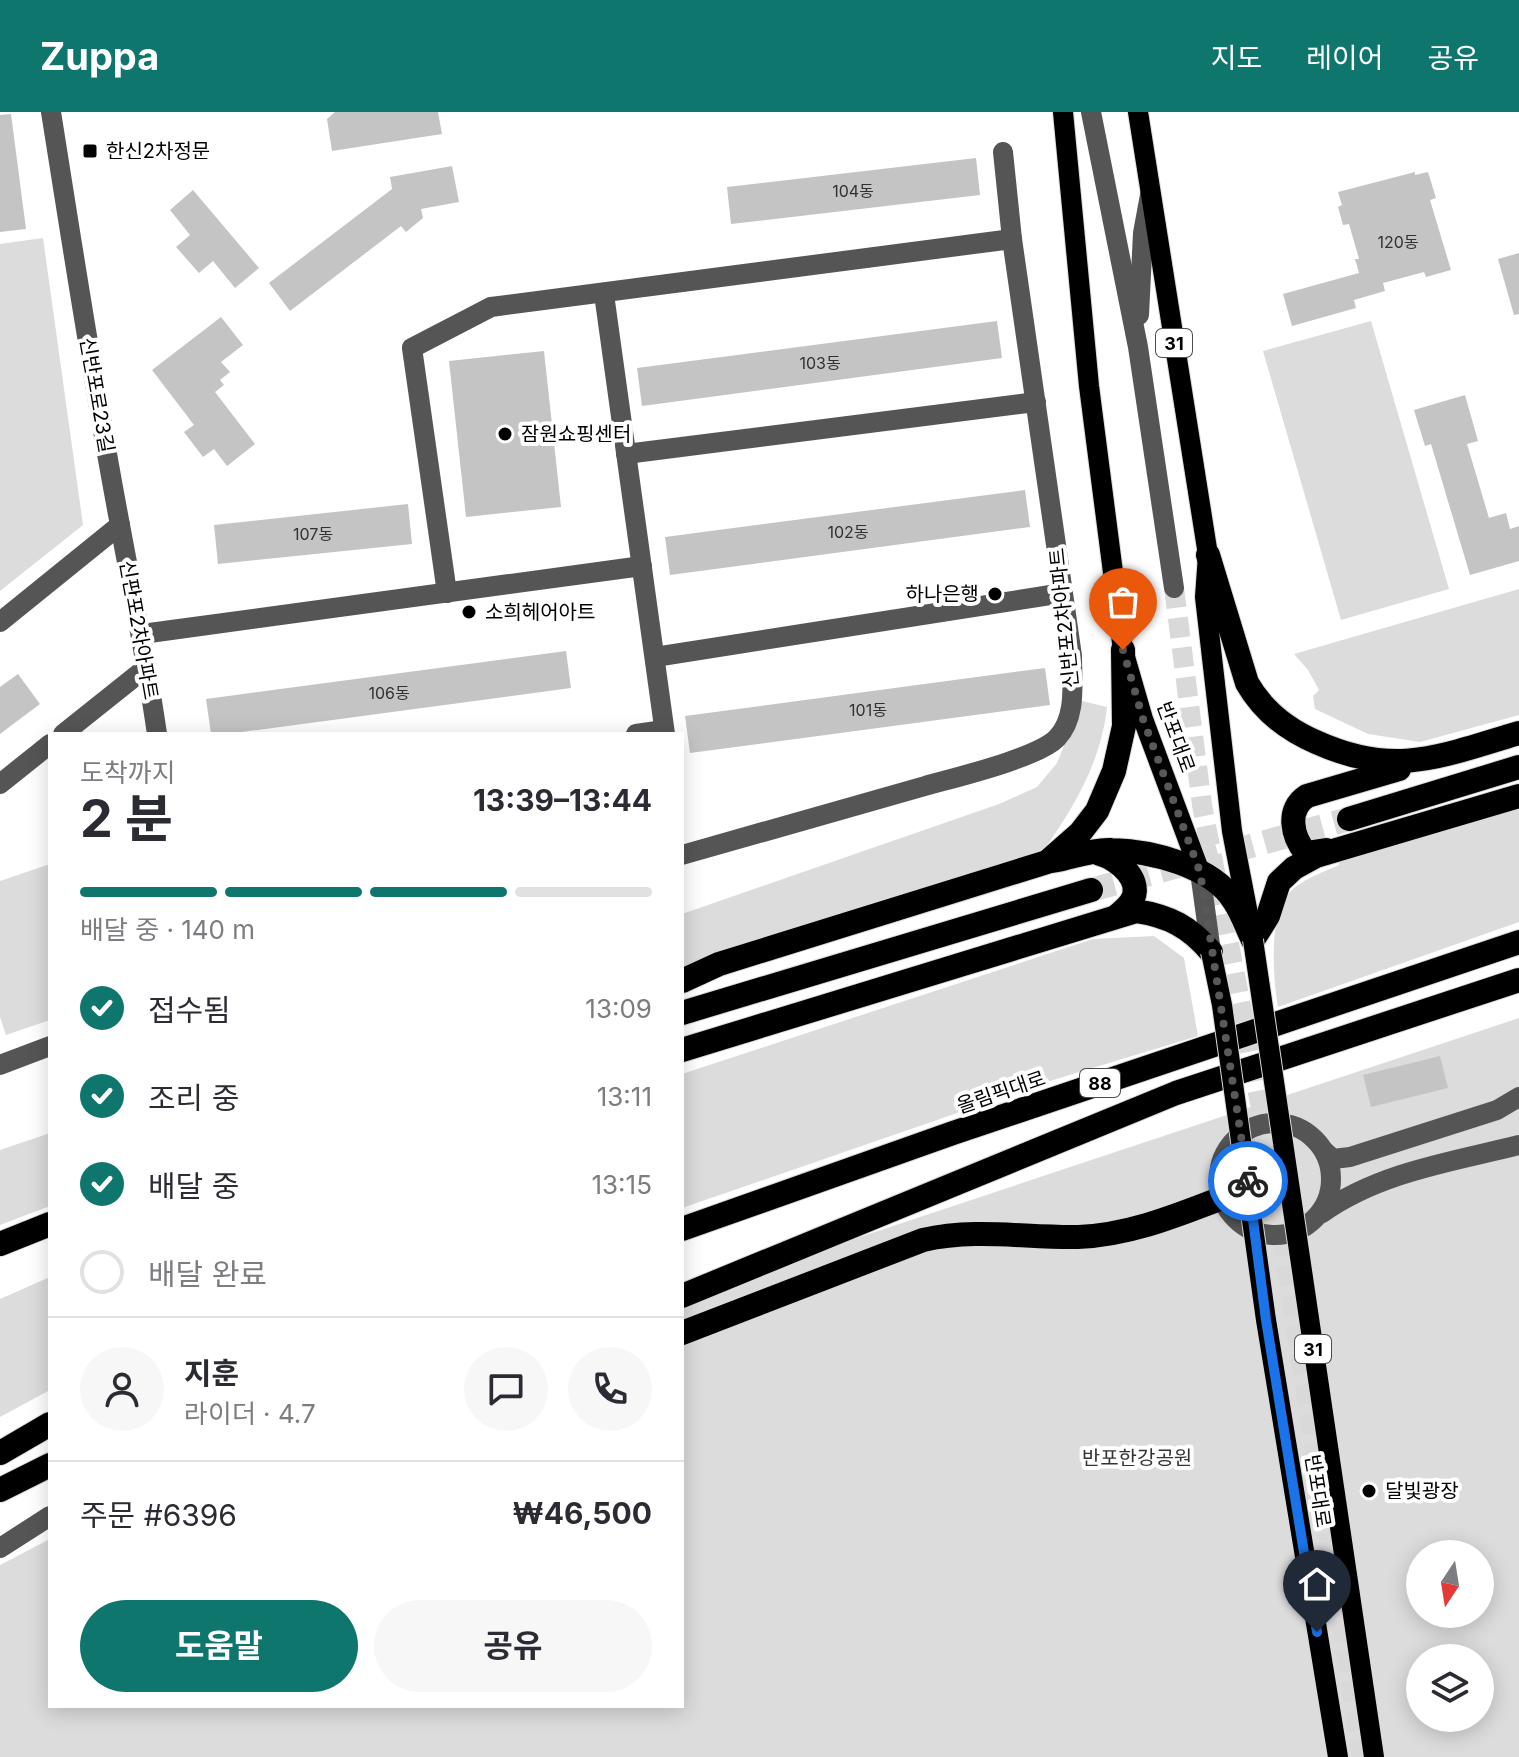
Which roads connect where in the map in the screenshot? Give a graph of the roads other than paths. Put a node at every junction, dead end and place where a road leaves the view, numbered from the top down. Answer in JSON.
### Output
{"nodes":[{"id":1,"x":51,"y":112,"type":"edge"},
{"id":2,"x":1063,"y":112,"type":"edge"},
{"id":3,"x":1091,"y":112,"type":"edge"},
{"id":4,"x":1129,"y":112,"type":"edge"},
{"id":5,"x":1140,"y":121,"type":"edge"},
{"id":6,"x":1003,"y":152,"type":"dead end"},
{"id":7,"x":1150,"y":195,"type":"junction"},
{"id":8,"x":1012,"y":239,"type":"junction"},
{"id":9,"x":604,"y":294,"type":"junction"},
{"id":10,"x":1138,"y":347,"type":"junction"},
{"id":11,"x":1036,"y":402,"type":"junction"},
{"id":12,"x":626,"y":454,"type":"junction"},
{"id":13,"x":120,"y":525,"type":"junction"},
{"id":14,"x":1208,"y":555,"type":"junction"},
{"id":15,"x":642,"y":566,"type":"junction"},
{"id":16,"x":1174,"y":588,"type":"tunnel mouth"},
{"id":17,"x":447,"y":593,"type":"junction"},
{"id":18,"x":1063,"y":593,"type":"junction"},
{"id":19,"x":0,"y":622,"type":"edge"},
{"id":20,"x":142,"y":634,"type":"junction"},
{"id":21,"x":1123,"y":650,"type":"junction"},
{"id":22,"x":655,"y":657,"type":"junction"},
{"id":23,"x":147,"y":667,"type":"junction"},
{"id":24,"x":66,"y":732,"type":"edge"},
{"id":25,"x":157,"y":732,"type":"edge"},
{"id":26,"x":665,"y":732,"type":"edge"},
{"id":27,"x":1519,"y":733,"type":"edge"},
{"id":28,"x":48,"y":746,"type":"edge"},
{"id":29,"x":1428,"y":760,"type":"junction"},
{"id":30,"x":1519,"y":767,"type":"edge"},
{"id":31,"x":0,"y":784,"type":"edge"},
{"id":32,"x":1519,"y":796,"type":"edge"},
{"id":33,"x":1349,"y":819,"type":"tunnel mouth"},
{"id":34,"x":1346,"y":848,"type":"junction"},
{"id":35,"x":1091,"y":852,"type":"junction"},
{"id":36,"x":684,"y":854,"type":"edge"},
{"id":37,"x":1047,"y":862,"type":"junction"},
{"id":38,"x":1200,"y":872,"type":"junction"},
{"id":39,"x":1091,"y":890,"type":"tunnel mouth"},
{"id":40,"x":1117,"y":916,"type":"junction"},
{"id":41,"x":1253,"y":940,"type":"junction"},
{"id":42,"x":1519,"y":942,"type":"edge"},
{"id":43,"x":1211,"y":952,"type":"junction"},
{"id":44,"x":1418,"y":975,"type":"junction"},
{"id":45,"x":684,"y":980,"type":"edge"},
{"id":46,"x":1519,"y":980,"type":"edge"},
{"id":47,"x":684,"y":1012,"type":"edge"},
{"id":48,"x":48,"y":1047,"type":"edge"},
{"id":49,"x":684,"y":1049,"type":"edge"},
{"id":50,"x":0,"y":1065,"type":"edge"},
{"id":51,"x":1176,"y":1093,"type":"junction"},
{"id":52,"x":1519,"y":1097,"type":"edge"},
{"id":53,"x":1519,"y":1145,"type":"edge"},
{"id":54,"x":1324,"y":1151,"type":"junction"},
{"id":55,"x":1222,"y":1198,"type":"junction"},
{"id":56,"x":1319,"y":1215,"type":"junction"},
{"id":57,"x":48,"y":1225,"type":"edge"},
{"id":58,"x":684,"y":1228,"type":"edge"},
{"id":59,"x":0,"y":1244,"type":"edge"},
{"id":60,"x":684,"y":1295,"type":"edge"},
{"id":61,"x":684,"y":1332,"type":"edge"},
{"id":62,"x":48,"y":1425,"type":"edge"},
{"id":63,"x":0,"y":1453,"type":"edge"},
{"id":64,"x":48,"y":1466,"type":"edge"},
{"id":65,"x":0,"y":1490,"type":"edge"},
{"id":66,"x":48,"y":1517,"type":"edge"},
{"id":67,"x":0,"y":1548,"type":"edge"},
{"id":68,"x":1338,"y":1757,"type":"edge"},
{"id":69,"x":1374,"y":1757,"type":"edge"}],
"edges":[{"from":1,"to":13,"type":"street","name":"신반포로23길"},
{"from":2,"to":21,"type":"main road","name":"반포대로","number":"31"},
{"from":3,"to":10,"type":"street"},
{"from":4,"to":5,"type":"main road","number":"31"},
{"from":5,"to":7,"type":"main road","name":"반포대로","number":"31"},
{"from":6,"to":8,"type":"street","name":"신반포2차아파트"},
{"from":7,"to":10,"type":"street"},
{"from":7,"to":14,"type":"main road","name":"반포대로","number":"31"},
{"from":8,"to":9,"type":"street"},
{"from":8,"to":11,"type":"street","name":"신반포2차아파트"},
{"from":9,"to":12,"type":"street"},
{"from":9,"to":17,"type":"street"},
{"from":10,"to":16,"type":"street"},
{"from":11,"to":12,"type":"street"},
{"from":11,"to":18,"type":"street","name":"신반포2차아파트"},
{"from":12,"to":15,"type":"street"},
{"from":13,"to":19,"type":"street"},
{"from":13,"to":20,"type":"street","name":"신판포2차아파트"},
{"from":14,"to":29,"type":"highway"},
{"from":14,"to":41,"type":"main road","name":"반포대로","number":"31"},
{"from":15,"to":17,"type":"street"},
{"from":15,"to":22,"type":"street"},
{"from":17,"to":20,"type":"street"},
{"from":18,"to":22,"type":"street"},
{"from":18,"to":36,"type":"street","name":"신반포2차아파트"},
{"from":20,"to":23,"type":"street","name":"신판포2차아파트"},
{"from":21,"to":37,"type":"highway"},
{"from":21,"to":38,"type":"main road","name":"반포대로","number":"31"},
{"from":22,"to":26,"type":"street"},
{"from":23,"to":24,"type":"street"},
{"from":23,"to":25,"type":"street","name":"신판포2차아파트"},
{"from":27,"to":29,"type":"highway"},
{"from":28,"to":31,"type":"street"},
{"from":29,"to":34,"type":"highway"},
{"from":30,"to":33,"type":"highway"},
{"from":32,"to":34,"type":"highway"},
{"from":34,"to":41,"type":"highway"},
{"from":35,"to":37,"type":"highway"},
{"from":35,"to":38,"type":"highway"},
{"from":35,"to":40,"type":"highway"},
{"from":37,"to":45,"type":"highway"},
{"from":38,"to":41,"type":"highway"},
{"from":38,"to":43,"type":"street","name":"반포대로","number":"31"},
{"from":39,"to":47,"type":"highway"},
{"from":40,"to":43,"type":"highway"},
{"from":40,"to":49,"type":"highway"},
{"from":41,"to":69,"type":"main road","name":"반포대로","number":"31","bridge":true},
{"from":42,"to":44,"type":"highway","name":"올림픽대로","number":"88"},
{"from":43,"to":68,"type":"main road","name":"반포대로","number":"31","bridge":true},
{"from":44,"to":51,"type":"highway"},
{"from":44,"to":58,"type":"highway","name":"올림픽대로","number":"88"},
{"from":46,"to":51,"type":"highway"},
{"from":48,"to":50,"type":"street"},
{"from":51,"to":60,"type":"highway"},
{"from":52,"to":54,"type":"street"},
{"from":53,"to":56,"type":"street"},
{"from":54,"to":55,"type":"street"},
{"from":54,"to":56,"type":"street"},
{"from":55,"to":56,"type":"street"},
{"from":55,"to":61,"type":"highway"},
{"from":57,"to":59,"type":"highway"},
{"from":62,"to":63,"type":"highway"},
{"from":64,"to":65,"type":"highway"},
{"from":66,"to":67,"type":"street"}]}
